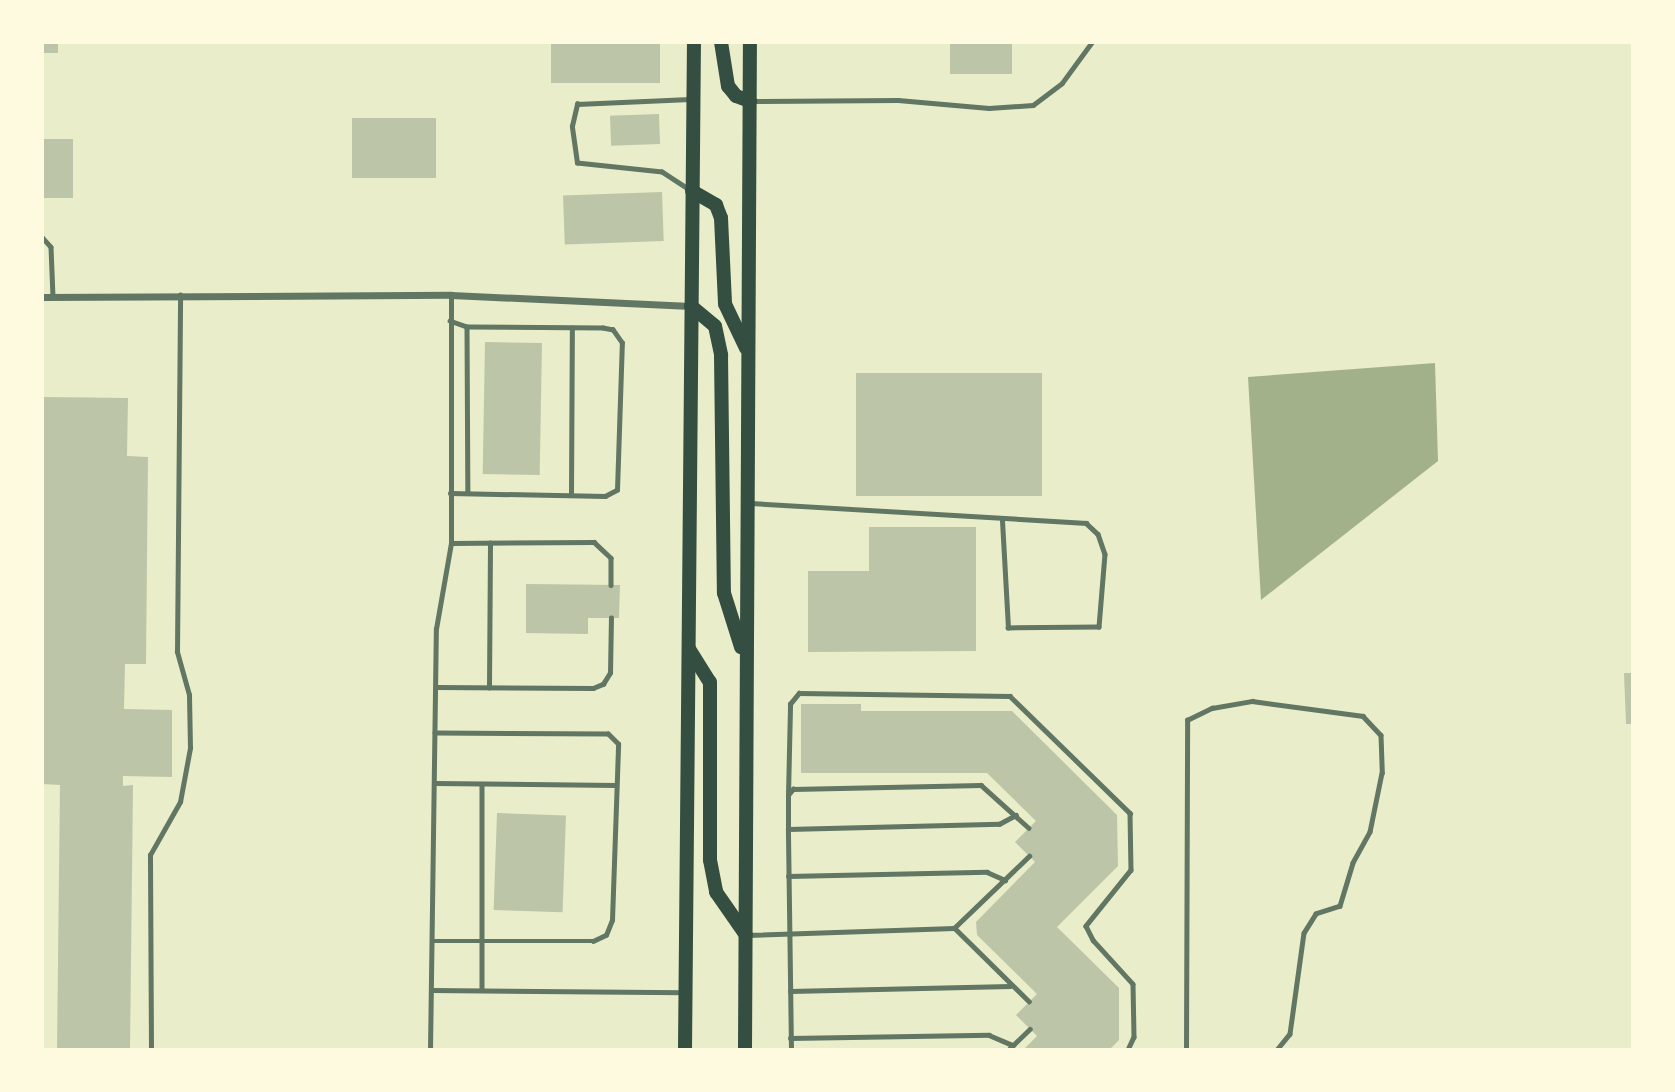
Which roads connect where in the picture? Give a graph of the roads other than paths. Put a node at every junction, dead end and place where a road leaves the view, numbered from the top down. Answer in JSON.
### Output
{"nodes":[{"id":1,"x":694,"y":42,"type":"edge"},
{"id":2,"x":722,"y":42,"type":"edge"},
{"id":3,"x":750,"y":42,"type":"edge"},
{"id":4,"x":1092,"y":42,"type":"edge"},
{"id":5,"x":693,"y":99,"type":"junction"},
{"id":6,"x":750,"y":100,"type":"junction"},
{"id":7,"x":692,"y":191,"type":"junction"},
{"id":8,"x":42,"y":237,"type":"edge"},
{"id":9,"x":180,"y":295,"type":"junction"},
{"id":10,"x":450,"y":295,"type":"junction"},
{"id":11,"x":42,"y":296,"type":"edge"},
{"id":12,"x":53,"y":296,"type":"junction"},
{"id":13,"x":691,"y":306,"type":"junction"},
{"id":14,"x":450,"y":321,"type":"junction"},
{"id":15,"x":467,"y":327,"type":"junction"},
{"id":16,"x":572,"y":328,"type":"junction"},
{"id":17,"x":748,"y":353,"type":"junction"},
{"id":18,"x":450,"y":493,"type":"junction"},
{"id":19,"x":468,"y":493,"type":"junction"},
{"id":20,"x":571,"y":495,"type":"junction"},
{"id":21,"x":747,"y":502,"type":"junction"},
{"id":22,"x":1002,"y":520,"type":"junction"},
{"id":23,"x":451,"y":543,"type":"junction"},
{"id":24,"x":490,"y":543,"type":"junction"},
{"id":25,"x":611,"y":585,"type":"dead end"},
{"id":26,"x":611,"y":618,"type":"dead end"},
{"id":27,"x":688,"y":648,"type":"junction"},
{"id":28,"x":746,"y":662,"type":"junction"},
{"id":29,"x":436,"y":687,"type":"junction"},
{"id":30,"x":489,"y":688,"type":"junction"},
{"id":31,"x":435,"y":733,"type":"junction"},
{"id":32,"x":435,"y":783,"type":"junction"},
{"id":33,"x":482,"y":784,"type":"junction"},
{"id":34,"x":616,"y":785,"type":"junction"},
{"id":35,"x":788,"y":795,"type":"junction"},
{"id":36,"x":1016,"y":815,"type":"junction"},
{"id":37,"x":1029,"y":828,"type":"dead end"},
{"id":38,"x":788,"y":829,"type":"junction"},
{"id":39,"x":1030,"y":856,"type":"dead end"},
{"id":40,"x":788,"y":876,"type":"junction"},
{"id":41,"x":1005,"y":880,"type":"junction"},
{"id":42,"x":954,"y":928,"type":"junction"},
{"id":43,"x":746,"y":934,"type":"junction"},
{"id":44,"x":789,"y":934,"type":"junction"},
{"id":45,"x":433,"y":941,"type":"junction"},
{"id":46,"x":481,"y":941,"type":"junction"},
{"id":47,"x":1010,"y":986,"type":"junction"},
{"id":48,"x":432,"y":990,"type":"junction"},
{"id":49,"x":482,"y":990,"type":"junction"},
{"id":50,"x":790,"y":991,"type":"junction"},
{"id":51,"x":685,"y":992,"type":"junction"},
{"id":52,"x":1029,"y":1002,"type":"dead end"},
{"id":53,"x":1030,"y":1029,"type":"dead end"},
{"id":54,"x":790,"y":1038,"type":"junction"},
{"id":55,"x":1013,"y":1045,"type":"junction"},
{"id":56,"x":150,"y":1050,"type":"edge"},
{"id":57,"x":430,"y":1050,"type":"edge"},
{"id":58,"x":685,"y":1050,"type":"edge"},
{"id":59,"x":745,"y":1050,"type":"edge"},
{"id":60,"x":791,"y":1050,"type":"edge"},
{"id":61,"x":1008,"y":1050,"type":"edge"},
{"id":62,"x":1128,"y":1050,"type":"edge"},
{"id":63,"x":1186,"y":1050,"type":"edge"},
{"id":64,"x":1277,"y":1050,"type":"edge"}],
"edges":[{"from":1,"to":5,"type":"main road"},
{"from":2,"to":6,"type":"main road"},
{"from":3,"to":6,"type":"main road"},
{"from":4,"to":6,"type":"lane"},
{"from":5,"to":7,"type":"main road"},
{"from":5,"to":7,"type":"lane"},
{"from":6,"to":17,"type":"main road"},
{"from":7,"to":13,"type":"main road"},
{"from":7,"to":17,"type":"main road"},
{"from":8,"to":12,"type":"lane"},
{"from":9,"to":10,"type":"street"},
{"from":9,"to":12,"type":"street"},
{"from":9,"to":56,"type":"lane"},
{"from":10,"to":13,"type":"street"},
{"from":10,"to":14,"type":"lane"},
{"from":11,"to":12,"type":"street"},
{"from":13,"to":27,"type":"main road"},
{"from":13,"to":28,"type":"main road"},
{"from":14,"to":15,"type":"lane"},
{"from":14,"to":18,"type":"lane"},
{"from":15,"to":16,"type":"lane"},
{"from":15,"to":19,"type":"lane"},
{"from":16,"to":20,"type":"lane"},
{"from":16,"to":20,"type":"lane"},
{"from":17,"to":21,"type":"main road"},
{"from":18,"to":19,"type":"lane"},
{"from":18,"to":23,"type":"lane"},
{"from":19,"to":20,"type":"lane"},
{"from":21,"to":22,"type":"lane"},
{"from":21,"to":28,"type":"main road"},
{"from":22,"to":22,"type":"lane"},
{"from":23,"to":24,"type":"lane"},
{"from":23,"to":29,"type":"lane"},
{"from":24,"to":25,"type":"lane"},
{"from":24,"to":30,"type":"lane"},
{"from":26,"to":30,"type":"lane"},
{"from":27,"to":43,"type":"main road"},
{"from":27,"to":51,"type":"main road"},
{"from":28,"to":43,"type":"main road"},
{"from":29,"to":30,"type":"lane"},
{"from":29,"to":31,"type":"lane"},
{"from":31,"to":32,"type":"lane"},
{"from":31,"to":34,"type":"lane"},
{"from":32,"to":33,"type":"lane"},
{"from":32,"to":45,"type":"lane"},
{"from":33,"to":34,"type":"lane"},
{"from":33,"to":46,"type":"lane"},
{"from":34,"to":46,"type":"lane"},
{"from":35,"to":36,"type":"lane"},
{"from":35,"to":38,"type":"lane"},
{"from":35,"to":62,"type":"lane"},
{"from":36,"to":37,"type":"lane"},
{"from":36,"to":38,"type":"lane"},
{"from":38,"to":40,"type":"lane"},
{"from":39,"to":41,"type":"lane"},
{"from":40,"to":41,"type":"lane"},
{"from":40,"to":44,"type":"lane"},
{"from":41,"to":42,"type":"lane"},
{"from":42,"to":44,"type":"lane"},
{"from":42,"to":47,"type":"lane"},
{"from":43,"to":44,"type":"lane"},
{"from":43,"to":59,"type":"main road"},
{"from":44,"to":50,"type":"lane"},
{"from":45,"to":46,"type":"lane"},
{"from":45,"to":48,"type":"lane"},
{"from":46,"to":49,"type":"lane"},
{"from":47,"to":50,"type":"lane"},
{"from":47,"to":52,"type":"lane"},
{"from":48,"to":49,"type":"lane"},
{"from":48,"to":57,"type":"lane"},
{"from":49,"to":51,"type":"lane"},
{"from":50,"to":54,"type":"lane"},
{"from":51,"to":58,"type":"main road"},
{"from":53,"to":55,"type":"lane"},
{"from":54,"to":55,"type":"lane"},
{"from":54,"to":60,"type":"lane"},
{"from":55,"to":61,"type":"lane"},
{"from":63,"to":64,"type":"lane"}]}
